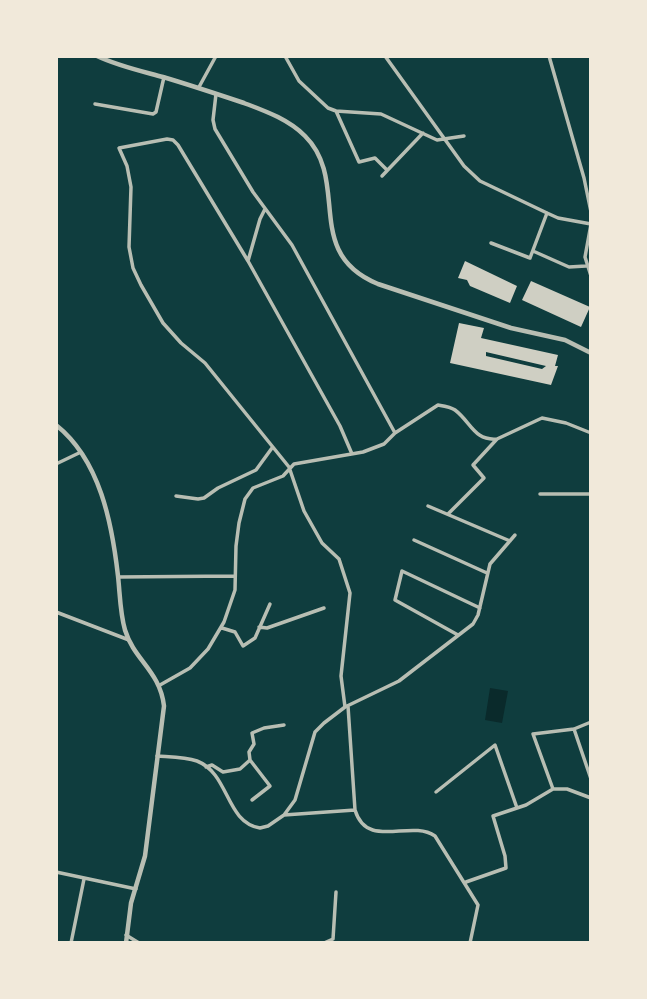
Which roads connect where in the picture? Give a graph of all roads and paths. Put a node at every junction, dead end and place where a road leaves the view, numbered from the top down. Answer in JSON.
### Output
{"nodes":[{"id":1,"x":97,"y":56,"type":"edge"},
{"id":2,"x":216,"y":56,"type":"edge"},
{"id":3,"x":285,"y":56,"type":"edge"},
{"id":4,"x":385,"y":56,"type":"edge"},
{"id":5,"x":549,"y":56,"type":"edge"},
{"id":6,"x":164,"y":77,"type":"junction"},
{"id":7,"x":199,"y":87,"type":"junction"},
{"id":8,"x":216,"y":94,"type":"junction"},
{"id":9,"x":95,"y":104,"type":"dead end"},
{"id":10,"x":336,"y":111,"type":"junction"},
{"id":11,"x":423,"y":133,"type":"junction"},
{"id":12,"x":464,"y":136,"type":"dead end"},
{"id":13,"x":445,"y":141,"type":"junction"},
{"id":14,"x":387,"y":170,"type":"junction"},
{"id":15,"x":382,"y":176,"type":"dead end"},
{"id":16,"x":591,"y":177,"type":"edge"},
{"id":17,"x":584,"y":178,"type":"junction"},
{"id":18,"x":265,"y":209,"type":"junction"},
{"id":19,"x":591,"y":212,"type":"edge"},
{"id":20,"x":547,"y":213,"type":"junction"},
{"id":21,"x":491,"y":243,"type":"dead end"},
{"id":22,"x":533,"y":251,"type":"junction"},
{"id":23,"x":248,"y":261,"type":"junction"},
{"id":24,"x":586,"y":266,"type":"junction"},
{"id":25,"x":591,"y":276,"type":"edge"},
{"id":26,"x":591,"y":353,"type":"edge"},
{"id":27,"x":56,"y":425,"type":"edge"},
{"id":28,"x":395,"y":433,"type":"junction"},
{"id":29,"x":591,"y":433,"type":"edge"},
{"id":30,"x":497,"y":439,"type":"junction"},
{"id":31,"x":272,"y":448,"type":"junction"},
{"id":32,"x":81,"y":452,"type":"junction"},
{"id":33,"x":352,"y":454,"type":"junction"},
{"id":34,"x":56,"y":464,"type":"edge"},
{"id":35,"x":289,"y":467,"type":"junction"},
{"id":36,"x":540,"y":494,"type":"dead end"},
{"id":37,"x":591,"y":494,"type":"edge"},
{"id":38,"x":176,"y":496,"type":"dead end"},
{"id":39,"x":428,"y":506,"type":"dead end"},
{"id":40,"x":448,"y":514,"type":"junction"},
{"id":41,"x":514,"y":535,"type":"dead end"},
{"id":42,"x":414,"y":540,"type":"dead end"},
{"id":43,"x":510,"y":541,"type":"junction"},
{"id":44,"x":486,"y":573,"type":"junction"},
{"id":45,"x":235,"y":576,"type":"junction"},
{"id":46,"x":118,"y":577,"type":"junction"},
{"id":47,"x":270,"y":604,"type":"dead end"},
{"id":48,"x":324,"y":608,"type":"dead end"},
{"id":49,"x":480,"y":608,"type":"junction"},
{"id":50,"x":56,"y":612,"type":"edge"},
{"id":51,"x":221,"y":627,"type":"junction"},
{"id":52,"x":258,"y":627,"type":"junction"},
{"id":53,"x":458,"y":635,"type":"junction"},
{"id":54,"x":129,"y":640,"type":"junction"},
{"id":55,"x":160,"y":685,"type":"junction"},
{"id":56,"x":346,"y":706,"type":"junction"},
{"id":57,"x":591,"y":722,"type":"edge"},
{"id":58,"x":284,"y":725,"type":"dead end"},
{"id":59,"x":574,"y":729,"type":"junction"},
{"id":60,"x":157,"y":756,"type":"junction"},
{"id":61,"x":250,"y":760,"type":"junction"},
{"id":62,"x":206,"y":766,"type":"junction"},
{"id":63,"x":591,"y":779,"type":"edge"},
{"id":64,"x":552,"y":789,"type":"junction"},
{"id":65,"x":436,"y":792,"type":"dead end"},
{"id":66,"x":591,"y":798,"type":"edge"},
{"id":67,"x":253,"y":800,"type":"dead end"},
{"id":68,"x":517,"y":808,"type":"junction"},
{"id":69,"x":355,"y":810,"type":"junction"},
{"id":70,"x":284,"y":815,"type":"junction"},
{"id":71,"x":56,"y":872,"type":"edge"},
{"id":72,"x":84,"y":879,"type":"junction"},
{"id":73,"x":466,"y":882,"type":"junction"},
{"id":74,"x":136,"y":889,"type":"junction"},
{"id":75,"x":336,"y":892,"type":"dead end"},
{"id":76,"x":126,"y":935,"type":"junction"},
{"id":77,"x":71,"y":943,"type":"edge"},
{"id":78,"x":126,"y":943,"type":"edge"},
{"id":79,"x":139,"y":943,"type":"edge"},
{"id":80,"x":324,"y":943,"type":"edge"},
{"id":81,"x":470,"y":943,"type":"edge"}],
"edges":[{"from":1,"to":6,"type":"street"},
{"from":2,"to":7,"type":"street"},
{"from":3,"to":10,"type":"street"},
{"from":4,"to":13,"type":"street"},
{"from":5,"to":17,"type":"street"},
{"from":6,"to":7,"type":"street"},
{"from":6,"to":9,"type":"street"},
{"from":7,"to":8,"type":"street"},
{"from":8,"to":18,"type":"street"},
{"from":8,"to":26,"type":"street"},
{"from":10,"to":11,"type":"street"},
{"from":10,"to":14,"type":"street"},
{"from":11,"to":13,"type":"street"},
{"from":11,"to":14,"type":"street"},
{"from":12,"to":13,"type":"street"},
{"from":13,"to":20,"type":"street"},
{"from":14,"to":15,"type":"street"},
{"from":16,"to":17,"type":"street"},
{"from":17,"to":19,"type":"street"},
{"from":18,"to":23,"type":"street"},
{"from":18,"to":28,"type":"street"},
{"from":20,"to":22,"type":"street"},
{"from":20,"to":24,"type":"street"},
{"from":21,"to":22,"type":"street"},
{"from":22,"to":24,"type":"street"},
{"from":23,"to":31,"type":"street"},
{"from":23,"to":33,"type":"street"},
{"from":24,"to":25,"type":"street"},
{"from":27,"to":32,"type":"street"},
{"from":28,"to":30,"type":"street"},
{"from":28,"to":33,"type":"street"},
{"from":29,"to":30,"type":"street"},
{"from":30,"to":40,"type":"street"},
{"from":31,"to":35,"type":"street"},
{"from":31,"to":38,"type":"street"},
{"from":32,"to":34,"type":"street"},
{"from":32,"to":46,"type":"street"},
{"from":33,"to":35,"type":"street"},
{"from":35,"to":45,"type":"street"},
{"from":35,"to":56,"type":"street"},
{"from":36,"to":37,"type":"street"},
{"from":39,"to":40,"type":"street"},
{"from":40,"to":43,"type":"street"},
{"from":41,"to":43,"type":"street"},
{"from":42,"to":44,"type":"street"},
{"from":43,"to":44,"type":"street"},
{"from":44,"to":49,"type":"street"},
{"from":45,"to":46,"type":"street"},
{"from":45,"to":51,"type":"street"},
{"from":46,"to":54,"type":"street"},
{"from":47,"to":52,"type":"street"},
{"from":48,"to":52,"type":"street"},
{"from":49,"to":53,"type":"street"},
{"from":49,"to":53,"type":"street"},
{"from":50,"to":54,"type":"street"},
{"from":51,"to":52,"type":"street"},
{"from":51,"to":55,"type":"street"},
{"from":53,"to":56,"type":"street"},
{"from":54,"to":55,"type":"street"},
{"from":55,"to":60,"type":"street"},
{"from":56,"to":69,"type":"street"},
{"from":56,"to":70,"type":"street"},
{"from":57,"to":59,"type":"street"},
{"from":58,"to":61,"type":"street"},
{"from":59,"to":63,"type":"street"},
{"from":59,"to":64,"type":"street"},
{"from":60,"to":62,"type":"street"},
{"from":60,"to":74,"type":"street"},
{"from":61,"to":62,"type":"street"},
{"from":61,"to":67,"type":"street"},
{"from":62,"to":70,"type":"street"},
{"from":64,"to":66,"type":"street"},
{"from":64,"to":68,"type":"street"},
{"from":65,"to":68,"type":"street"},
{"from":68,"to":73,"type":"street"},
{"from":69,"to":70,"type":"street"},
{"from":69,"to":73,"type":"street"},
{"from":71,"to":72,"type":"street"},
{"from":72,"to":74,"type":"street"},
{"from":72,"to":77,"type":"street"},
{"from":73,"to":81,"type":"street"},
{"from":74,"to":76,"type":"street"},
{"from":75,"to":80,"type":"street"},
{"from":76,"to":78,"type":"street"},
{"from":76,"to":79,"type":"street"}]}
